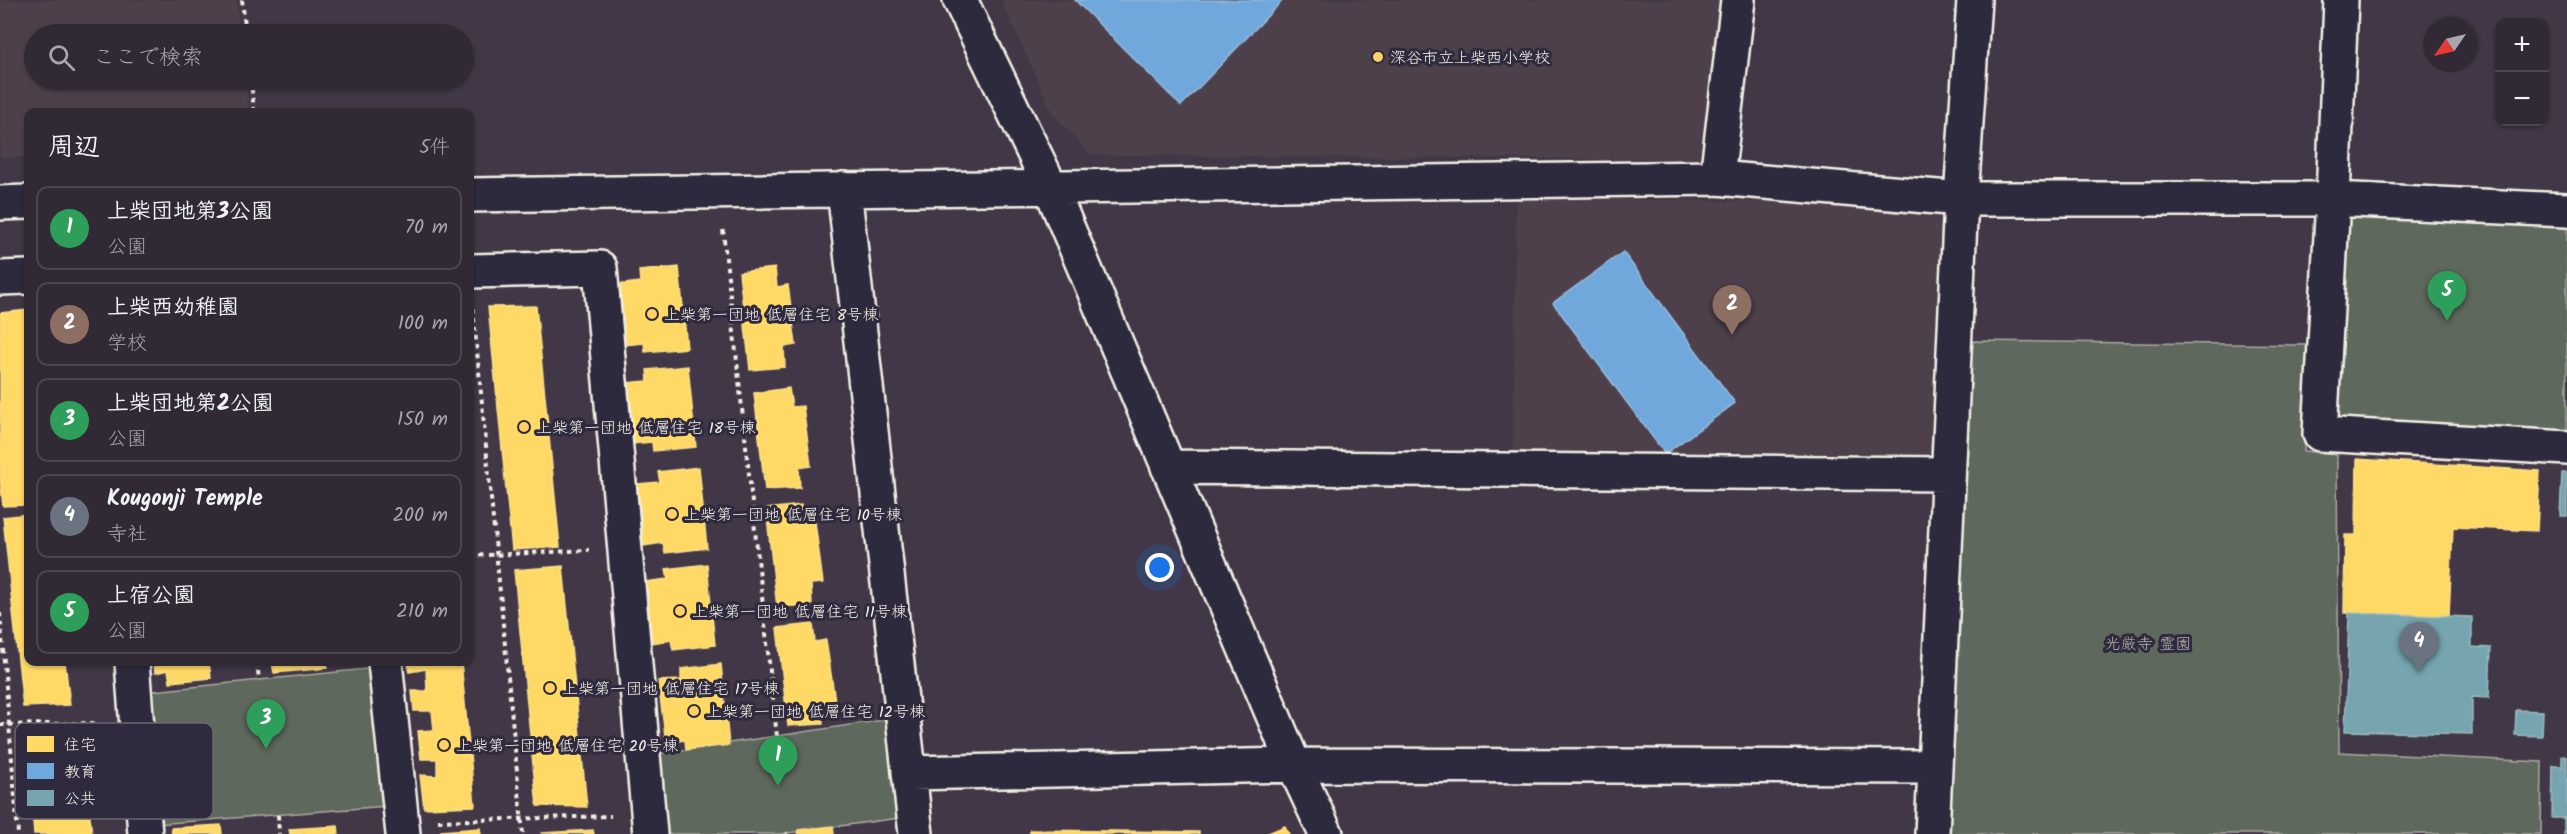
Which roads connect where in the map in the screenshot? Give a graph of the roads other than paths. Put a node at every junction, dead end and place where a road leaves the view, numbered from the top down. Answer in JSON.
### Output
{"nodes":[{"id":1,"x":960,"y":0,"type":"edge"},
{"id":2,"x":1738,"y":0,"type":"edge"},
{"id":3,"x":1974,"y":0,"type":"edge"},
{"id":4,"x":2342,"y":0,"type":"edge"},
{"id":5,"x":1718,"y":178,"type":"junction"},
{"id":6,"x":1050,"y":186,"type":"junction"},
{"id":7,"x":844,"y":189,"type":"junction"},
{"id":8,"x":474,"y":195,"type":"edge"},
{"id":9,"x":2333,"y":199,"type":"junction"},
{"id":10,"x":1961,"y":200,"type":"junction"},
{"id":11,"x":24,"y":202,"type":"edge"},
{"id":12,"x":0,"y":203,"type":"edge"},
{"id":13,"x":2567,"y":210,"type":"edge"},
{"id":14,"x":474,"y":271,"type":"edge"},
{"id":15,"x":24,"y":277,"type":"edge"},
{"id":16,"x":0,"y":278,"type":"edge"},
{"id":17,"x":2567,"y":448,"type":"edge"},
{"id":18,"x":1168,"y":467,"type":"junction"},
{"id":19,"x":1948,"y":474,"type":"junction"},
{"id":20,"x":132,"y":666,"type":"edge"},
{"id":21,"x":385,"y":666,"type":"edge"},
{"id":22,"x":136,"y":723,"type":"edge"},
{"id":23,"x":1294,"y":765,"type":"junction"},
{"id":24,"x":1934,"y":767,"type":"junction"},
{"id":25,"x":909,"y":773,"type":"junction"},
{"id":26,"x":144,"y":819,"type":"edge"},
{"id":27,"x":649,"y":825,"type":"edge"},
{"id":28,"x":402,"y":828,"type":"edge"},
{"id":29,"x":145,"y":834,"type":"edge"},
{"id":30,"x":916,"y":834,"type":"edge"},
{"id":31,"x":1326,"y":834,"type":"edge"},
{"id":32,"x":1932,"y":834,"type":"edge"}],
"edges":[{"from":1,"to":6,"type":"street"},
{"from":2,"to":5,"type":"street"},
{"from":3,"to":10,"type":"street"},
{"from":4,"to":9,"type":"street"},
{"from":5,"to":6,"type":"street"},
{"from":5,"to":10,"type":"street"},
{"from":6,"to":7,"type":"street"},
{"from":6,"to":18,"type":"street"},
{"from":7,"to":8,"type":"street"},
{"from":7,"to":25,"type":"street"},
{"from":9,"to":10,"type":"street"},
{"from":9,"to":13,"type":"street"},
{"from":9,"to":17,"type":"street"},
{"from":10,"to":19,"type":"street"},
{"from":11,"to":12,"type":"street"},
{"from":14,"to":27,"type":"street"},
{"from":15,"to":16,"type":"street"},
{"from":18,"to":19,"type":"street"},
{"from":18,"to":23,"type":"street"},
{"from":19,"to":24,"type":"street"},
{"from":20,"to":22,"type":"street"},
{"from":21,"to":28,"type":"street"},
{"from":23,"to":24,"type":"street"},
{"from":23,"to":25,"type":"street"},
{"from":23,"to":31,"type":"street"},
{"from":24,"to":32,"type":"street"},
{"from":25,"to":30,"type":"street"},
{"from":26,"to":29,"type":"street"}]}
